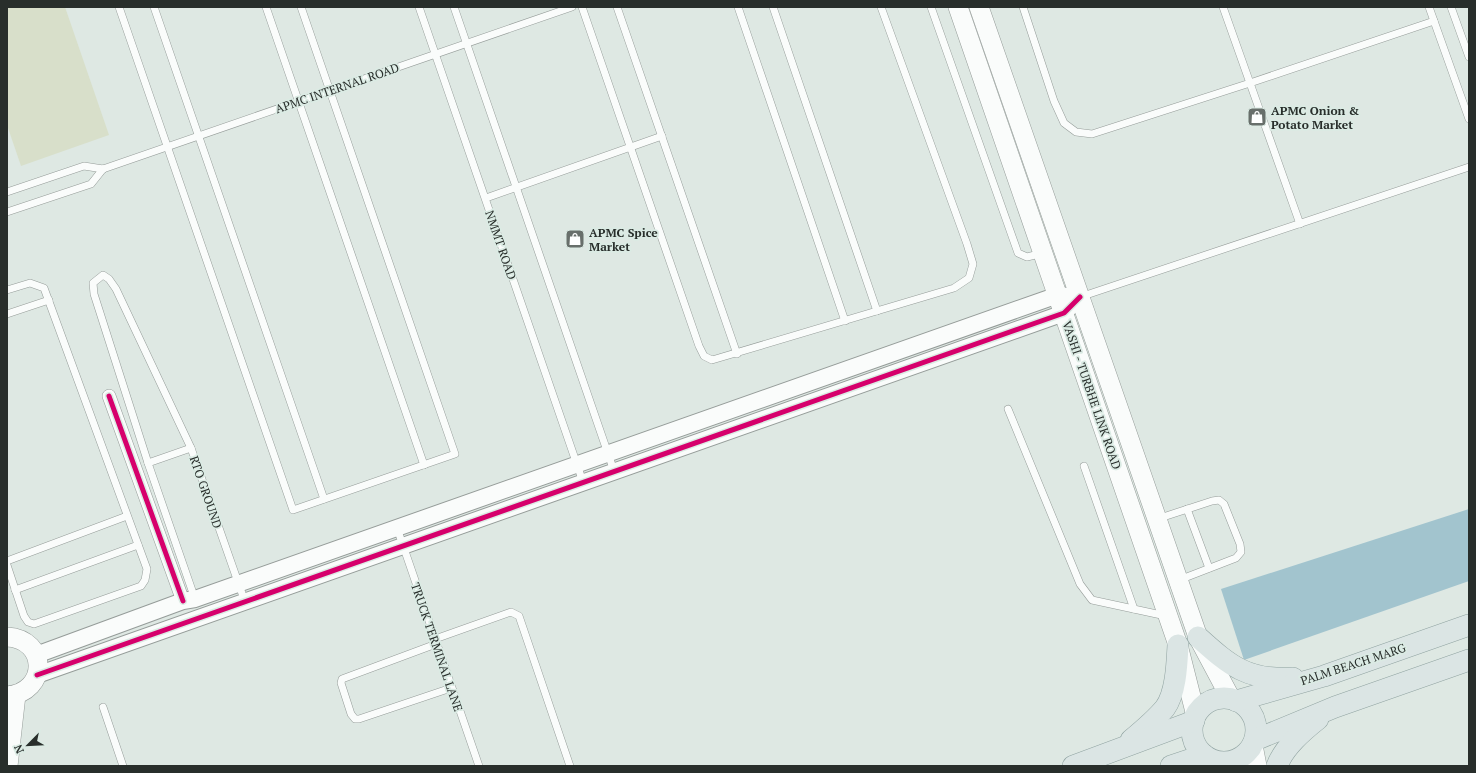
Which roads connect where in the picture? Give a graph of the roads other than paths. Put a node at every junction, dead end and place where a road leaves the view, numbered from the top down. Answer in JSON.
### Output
{"nodes":[{"id":1,"x":119,"y":7,"type":"edge"},
{"id":2,"x":154,"y":7,"type":"edge"},
{"id":3,"x":266,"y":7,"type":"edge"},
{"id":4,"x":301,"y":7,"type":"edge"},
{"id":5,"x":420,"y":7,"type":"edge"},
{"id":6,"x":454,"y":7,"type":"edge"},
{"id":7,"x":572,"y":7,"type":"edge"},
{"id":8,"x":582,"y":7,"type":"edge"},
{"id":9,"x":617,"y":7,"type":"edge"},
{"id":10,"x":738,"y":7,"type":"edge"},
{"id":11,"x":773,"y":7,"type":"edge"},
{"id":12,"x":881,"y":7,"type":"edge"},
{"id":13,"x":931,"y":7,"type":"edge"},
{"id":14,"x":958,"y":7,"type":"edge"},
{"id":15,"x":979,"y":7,"type":"edge"},
{"id":16,"x":1023,"y":7,"type":"edge"},
{"id":17,"x":1223,"y":7,"type":"edge"},
{"id":18,"x":1430,"y":7,"type":"edge"},
{"id":19,"x":1451,"y":7,"type":"edge"},
{"id":20,"x":1434,"y":21,"type":"junction"},
{"id":21,"x":466,"y":43,"type":"junction"},
{"id":22,"x":436,"y":54,"type":"junction"},
{"id":23,"x":1469,"y":57,"type":"edge"},
{"id":24,"x":1250,"y":83,"type":"junction"},
{"id":25,"x":330,"y":91,"type":"junction"},
{"id":26,"x":299,"y":102,"type":"junction"},
{"id":27,"x":1469,"y":119,"type":"edge"},
{"id":28,"x":198,"y":136,"type":"junction"},
{"id":29,"x":662,"y":136,"type":"junction"},
{"id":30,"x":168,"y":147,"type":"junction"},
{"id":31,"x":631,"y":147,"type":"junction"},
{"id":32,"x":1469,"y":167,"type":"edge"},
{"id":33,"x":103,"y":170,"type":"junction"},
{"id":34,"x":516,"y":188,"type":"junction"},
{"id":35,"x":7,"y":192,"type":"edge"},
{"id":36,"x":486,"y":198,"type":"junction"},
{"id":37,"x":7,"y":212,"type":"edge"},
{"id":38,"x":1300,"y":224,"type":"junction"},
{"id":39,"x":1043,"y":253,"type":"junction"},
{"id":40,"x":7,"y":290,"type":"edge"},
{"id":41,"x":1058,"y":295,"type":"junction"},
{"id":42,"x":1080,"y":297,"type":"junction"},
{"id":43,"x":49,"y":300,"type":"junction"},
{"id":44,"x":877,"y":311,"type":"junction"},
{"id":45,"x":1064,"y":313,"type":"junction"},
{"id":46,"x":7,"y":314,"type":"edge"},
{"id":47,"x":845,"y":321,"type":"junction"},
{"id":48,"x":737,"y":354,"type":"junction"},
{"id":49,"x":109,"y":396,"type":"dead end"},
{"id":50,"x":1008,"y":409,"type":"dead end"},
{"id":51,"x":191,"y":448,"type":"junction"},
{"id":52,"x":608,"y":454,"type":"junction"},
{"id":53,"x":148,"y":463,"type":"junction"},
{"id":54,"x":577,"y":464,"type":"junction"},
{"id":55,"x":424,"y":465,"type":"junction"},
{"id":56,"x":1084,"y":466,"type":"dead end"},
{"id":57,"x":614,"y":471,"type":"junction"},
{"id":58,"x":583,"y":482,"type":"junction"},
{"id":59,"x":324,"y":499,"type":"junction"},
{"id":60,"x":1187,"y":509,"type":"junction"},
{"id":61,"x":127,"y":516,"type":"junction"},
{"id":62,"x":1157,"y":519,"type":"junction"},
{"id":63,"x":396,"y":528,"type":"junction"},
{"id":64,"x":138,"y":545,"type":"junction"},
{"id":65,"x":403,"y":546,"type":"junction"},
{"id":66,"x":7,"y":561,"type":"edge"},
{"id":67,"x":7,"y":565,"type":"edge"},
{"id":68,"x":1209,"y":568,"type":"junction"},
{"id":69,"x":1178,"y":580,"type":"junction"},
{"id":70,"x":238,"y":584,"type":"junction"},
{"id":71,"x":15,"y":590,"type":"junction"},
{"id":72,"x":189,"y":600,"type":"junction"},
{"id":73,"x":244,"y":602,"type":"junction"},
{"id":74,"x":1134,"y":609,"type":"junction"},
{"id":75,"x":1168,"y":616,"type":"junction"},
{"id":76,"x":1469,"y":625,"type":"edge"},
{"id":77,"x":7,"y":636,"type":"edge"},
{"id":78,"x":1198,"y":637,"type":"junction"},
{"id":79,"x":436,"y":641,"type":"junction"},
{"id":80,"x":1178,"y":645,"type":"junction"},
{"id":81,"x":36,"y":655,"type":"junction"},
{"id":82,"x":1469,"y":660,"type":"edge"},
{"id":83,"x":37,"y":675,"type":"junction"},
{"id":84,"x":1324,"y":676,"type":"junction"},
{"id":85,"x":452,"y":688,"type":"junction"},
{"id":86,"x":12,"y":696,"type":"edge"},
{"id":87,"x":1234,"y":700,"type":"junction"},
{"id":88,"x":103,"y":707,"type":"dead end"},
{"id":89,"x":1335,"y":707,"type":"junction"},
{"id":90,"x":1195,"y":719,"type":"junction"},
{"id":91,"x":1254,"y":742,"type":"junction"},
{"id":92,"x":1123,"y":748,"type":"junction"},
{"id":93,"x":1211,"y":761,"type":"edge"},
{"id":94,"x":8,"y":766,"type":"edge"},
{"id":95,"x":123,"y":766,"type":"edge"},
{"id":96,"x":479,"y":766,"type":"edge"},
{"id":97,"x":570,"y":766,"type":"edge"},
{"id":98,"x":1073,"y":766,"type":"edge"},
{"id":99,"x":1171,"y":766,"type":"edge"},
{"id":100,"x":1257,"y":766,"type":"edge"},
{"id":101,"x":1278,"y":766,"type":"edge"}],
"edges":[{"from":1,"to":30,"type":"lane"},
{"from":2,"to":28,"type":"lane"},
{"from":3,"to":26,"type":"lane"},
{"from":4,"to":25,"type":"lane"},
{"from":5,"to":22,"type":"lane","name":"NMMT ROAD"},
{"from":6,"to":21,"type":"lane"},
{"from":7,"to":21,"type":"lane","name":"APMC INTERNAL ROAD"},
{"from":8,"to":31,"type":"lane"},
{"from":9,"to":29,"type":"lane"},
{"from":10,"to":47,"type":"lane"},
{"from":11,"to":44,"type":"lane"},
{"from":12,"to":44,"type":"lane"},
{"from":13,"to":39,"type":"lane"},
{"from":14,"to":39,"type":"main road","name":"VASHI - TURBHE LINK ROAD"},
{"from":15,"to":42,"type":"main road","name":"VASHI - TURBHE LINK ROAD"},
{"from":16,"to":24,"type":"lane"},
{"from":17,"to":24,"type":"lane"},
{"from":18,"to":20,"type":"lane"},
{"from":19,"to":23,"type":"lane"},
{"from":20,"to":24,"type":"lane"},
{"from":20,"to":27,"type":"lane"},
{"from":21,"to":22,"type":"lane","name":"APMC INTERNAL ROAD"},
{"from":21,"to":34,"type":"lane"},
{"from":22,"to":25,"type":"lane","name":"APMC INTERNAL ROAD"},
{"from":22,"to":36,"type":"lane","name":"NMMT ROAD"},
{"from":24,"to":38,"type":"lane"},
{"from":25,"to":26,"type":"lane","name":"APMC INTERNAL ROAD"},
{"from":25,"to":55,"type":"lane"},
{"from":26,"to":28,"type":"lane","name":"APMC INTERNAL ROAD"},
{"from":26,"to":55,"type":"lane"},
{"from":28,"to":30,"type":"lane","name":"APMC INTERNAL ROAD"},
{"from":28,"to":59,"type":"lane"},
{"from":29,"to":31,"type":"lane"},
{"from":29,"to":48,"type":"lane"},
{"from":30,"to":33,"type":"lane","name":"APMC INTERNAL ROAD"},
{"from":30,"to":59,"type":"lane"},
{"from":31,"to":34,"type":"lane"},
{"from":31,"to":48,"type":"lane"},
{"from":32,"to":38,"type":"lane"},
{"from":33,"to":35,"type":"lane"},
{"from":33,"to":37,"type":"lane"},
{"from":34,"to":36,"type":"lane"},
{"from":34,"to":52,"type":"lane"},
{"from":36,"to":54,"type":"lane","name":"NMMT ROAD"},
{"from":38,"to":42,"type":"lane"},
{"from":39,"to":41,"type":"main road","name":"VASHI - TURBHE LINK ROAD"},
{"from":40,"to":43,"type":"lane"},
{"from":41,"to":42,"type":"street"},
{"from":41,"to":45,"type":"main road","name":"VASHI - TURBHE LINK ROAD"},
{"from":41,"to":52,"type":"street"},
{"from":42,"to":45,"type":"street"},
{"from":42,"to":62,"type":"main road","name":"VASHI - TURBHE LINK ROAD"},
{"from":43,"to":46,"type":"lane"},
{"from":43,"to":61,"type":"lane"},
{"from":44,"to":47,"type":"lane"},
{"from":45,"to":57,"type":"street"},
{"from":45,"to":75,"type":"main road","name":"VASHI - TURBHE LINK ROAD"},
{"from":47,"to":48,"type":"lane"},
{"from":49,"to":72,"type":"street"},
{"from":50,"to":74,"type":"lane"},
{"from":51,"to":53,"type":"lane","name":"RTO GROUND"},
{"from":51,"to":53,"type":"lane"},
{"from":51,"to":70,"type":"lane","name":"RTO GROUND"},
{"from":52,"to":54,"type":"street"},
{"from":52,"to":57,"type":"lane"},
{"from":53,"to":72,"type":"lane"},
{"from":54,"to":58,"type":"lane","name":"NMMT ROAD"},
{"from":54,"to":63,"type":"street"},
{"from":55,"to":59,"type":"lane"},
{"from":56,"to":74,"type":"lane"},
{"from":57,"to":58,"type":"street"},
{"from":58,"to":65,"type":"street"},
{"from":60,"to":62,"type":"lane"},
{"from":60,"to":68,"type":"lane"},
{"from":60,"to":68,"type":"lane"},
{"from":61,"to":64,"type":"lane"},
{"from":61,"to":66,"type":"lane"},
{"from":62,"to":69,"type":"main road","name":"VASHI - TURBHE LINK ROAD"},
{"from":63,"to":65,"type":"lane","name":"TRUCK TERMINAL LANE"},
{"from":63,"to":70,"type":"street"},
{"from":64,"to":71,"type":"lane"},
{"from":64,"to":71,"type":"lane"},
{"from":65,"to":73,"type":"street"},
{"from":65,"to":79,"type":"lane","name":"TRUCK TERMINAL LANE"},
{"from":67,"to":71,"type":"lane"},
{"from":68,"to":69,"type":"lane"},
{"from":69,"to":78,"type":"main road","name":"VASHI - TURBHE LINK ROAD"},
{"from":70,"to":72,"type":"street"},
{"from":70,"to":73,"type":"lane","name":"RTO GROUND"},
{"from":72,"to":81,"type":"street"},
{"from":73,"to":83,"type":"street"},
{"from":74,"to":75,"type":"lane"},
{"from":75,"to":80,"type":"main road","name":"VASHI - TURBHE LINK ROAD"},
{"from":76,"to":84,"type":"main road","name":"PALM BEACH MARG"},
{"from":77,"to":81,"type":"main road"},
{"from":78,"to":84,"type":"main road"},
{"from":78,"to":87,"type":"main road","name":"VASHI - TURBHE LINK ROAD"},
{"from":79,"to":85,"type":"lane","name":"TRUCK TERMINAL LANE"},
{"from":79,"to":85,"type":"lane"},
{"from":79,"to":97,"type":"lane"},
{"from":80,"to":90,"type":"main road","name":"VASHI - TURBHE LINK ROAD"},
{"from":80,"to":92,"type":"main road"},
{"from":81,"to":83,"type":"main road"},
{"from":82,"to":89,"type":"main road"},
{"from":83,"to":86,"type":"main road"},
{"from":84,"to":87,"type":"main road","name":"PALM BEACH MARG"},
{"from":85,"to":96,"type":"lane","name":"TRUCK TERMINAL LANE"},
{"from":86,"to":94,"type":"main road"},
{"from":87,"to":90,"type":"main road"},
{"from":87,"to":91,"type":"main road"},
{"from":88,"to":95,"type":"lane"},
{"from":89,"to":91,"type":"main road"},
{"from":89,"to":101,"type":"main road"},
{"from":90,"to":92,"type":"main road"},
{"from":90,"to":93,"type":"main road"},
{"from":91,"to":93,"type":"main road"},
{"from":91,"to":100,"type":"main road"},
{"from":92,"to":98,"type":"main road"},
{"from":93,"to":99,"type":"main road"}]}
